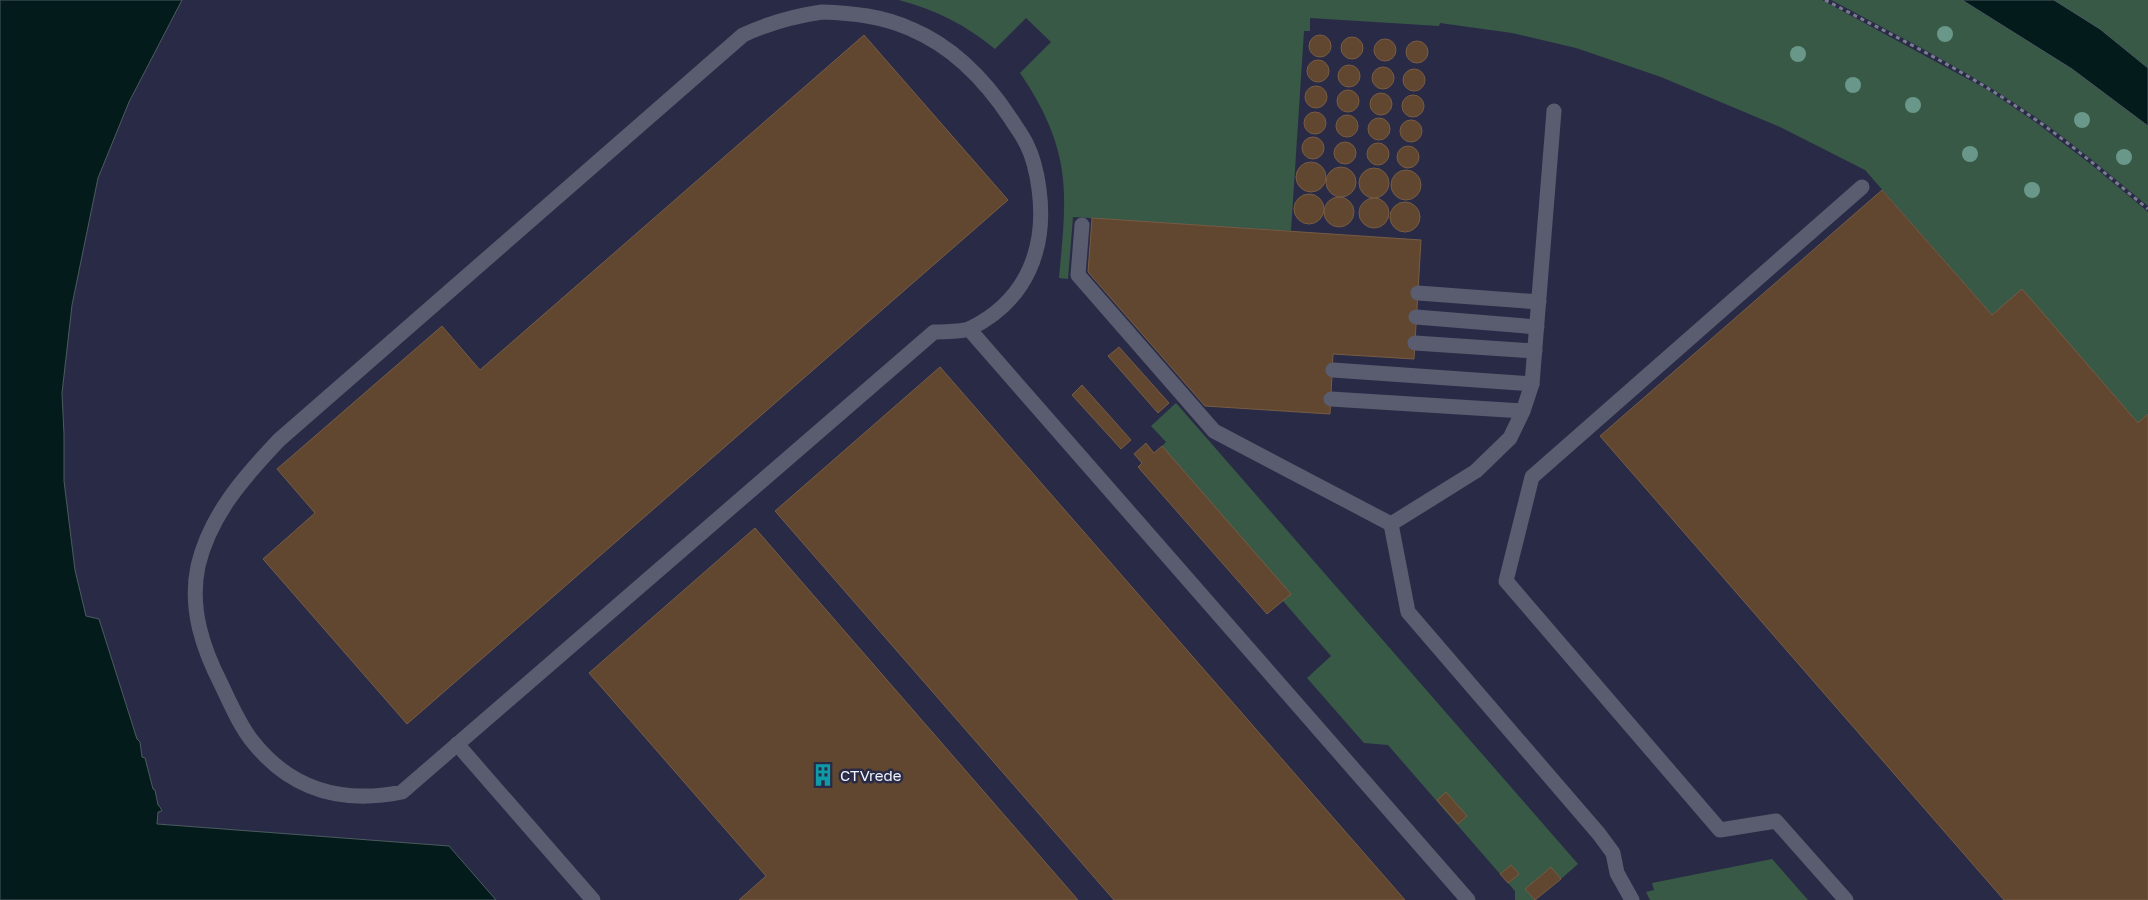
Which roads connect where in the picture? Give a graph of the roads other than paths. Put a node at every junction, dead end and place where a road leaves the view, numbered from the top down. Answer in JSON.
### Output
{"nodes":[{"id":1,"x":1554,"y":111,"type":"dead end"},
{"id":2,"x":1862,"y":187,"type":"dead end"},
{"id":3,"x":1082,"y":225,"type":"dead end"},
{"id":4,"x":1418,"y":293,"type":"dead end"},
{"id":5,"x":1539,"y":302,"type":"junction"},
{"id":6,"x":1416,"y":317,"type":"dead end"},
{"id":7,"x":1537,"y":327,"type":"junction"},
{"id":8,"x":970,"y":329,"type":"junction"},
{"id":9,"x":1415,"y":343,"type":"dead end"},
{"id":10,"x":1535,"y":351,"type":"junction"},
{"id":11,"x":1333,"y":370,"type":"dead end"},
{"id":12,"x":1532,"y":384,"type":"junction"},
{"id":13,"x":1331,"y":399,"type":"dead end"},
{"id":14,"x":1523,"y":411,"type":"junction"},
{"id":15,"x":1391,"y":524,"type":"junction"},
{"id":16,"x":457,"y":744,"type":"junction"},
{"id":17,"x":593,"y":900,"type":"edge"},
{"id":18,"x":1468,"y":900,"type":"edge"},
{"id":19,"x":1632,"y":900,"type":"edge"},
{"id":20,"x":1846,"y":900,"type":"edge"}],
"edges":[{"from":1,"to":5,"type":"lane"},
{"from":2,"to":20,"type":"lane"},
{"from":3,"to":15,"type":"lane"},
{"from":4,"to":5,"type":"lane"},
{"from":5,"to":7,"type":"lane"},
{"from":6,"to":7,"type":"lane"},
{"from":7,"to":10,"type":"lane"},
{"from":8,"to":16,"type":"lane"},
{"from":8,"to":16,"type":"lane"},
{"from":8,"to":18,"type":"lane"},
{"from":9,"to":10,"type":"lane"},
{"from":10,"to":12,"type":"lane"},
{"from":11,"to":12,"type":"lane"},
{"from":12,"to":14,"type":"lane"},
{"from":13,"to":14,"type":"lane"},
{"from":14,"to":15,"type":"lane"},
{"from":15,"to":19,"type":"lane"},
{"from":16,"to":17,"type":"lane"}]}
